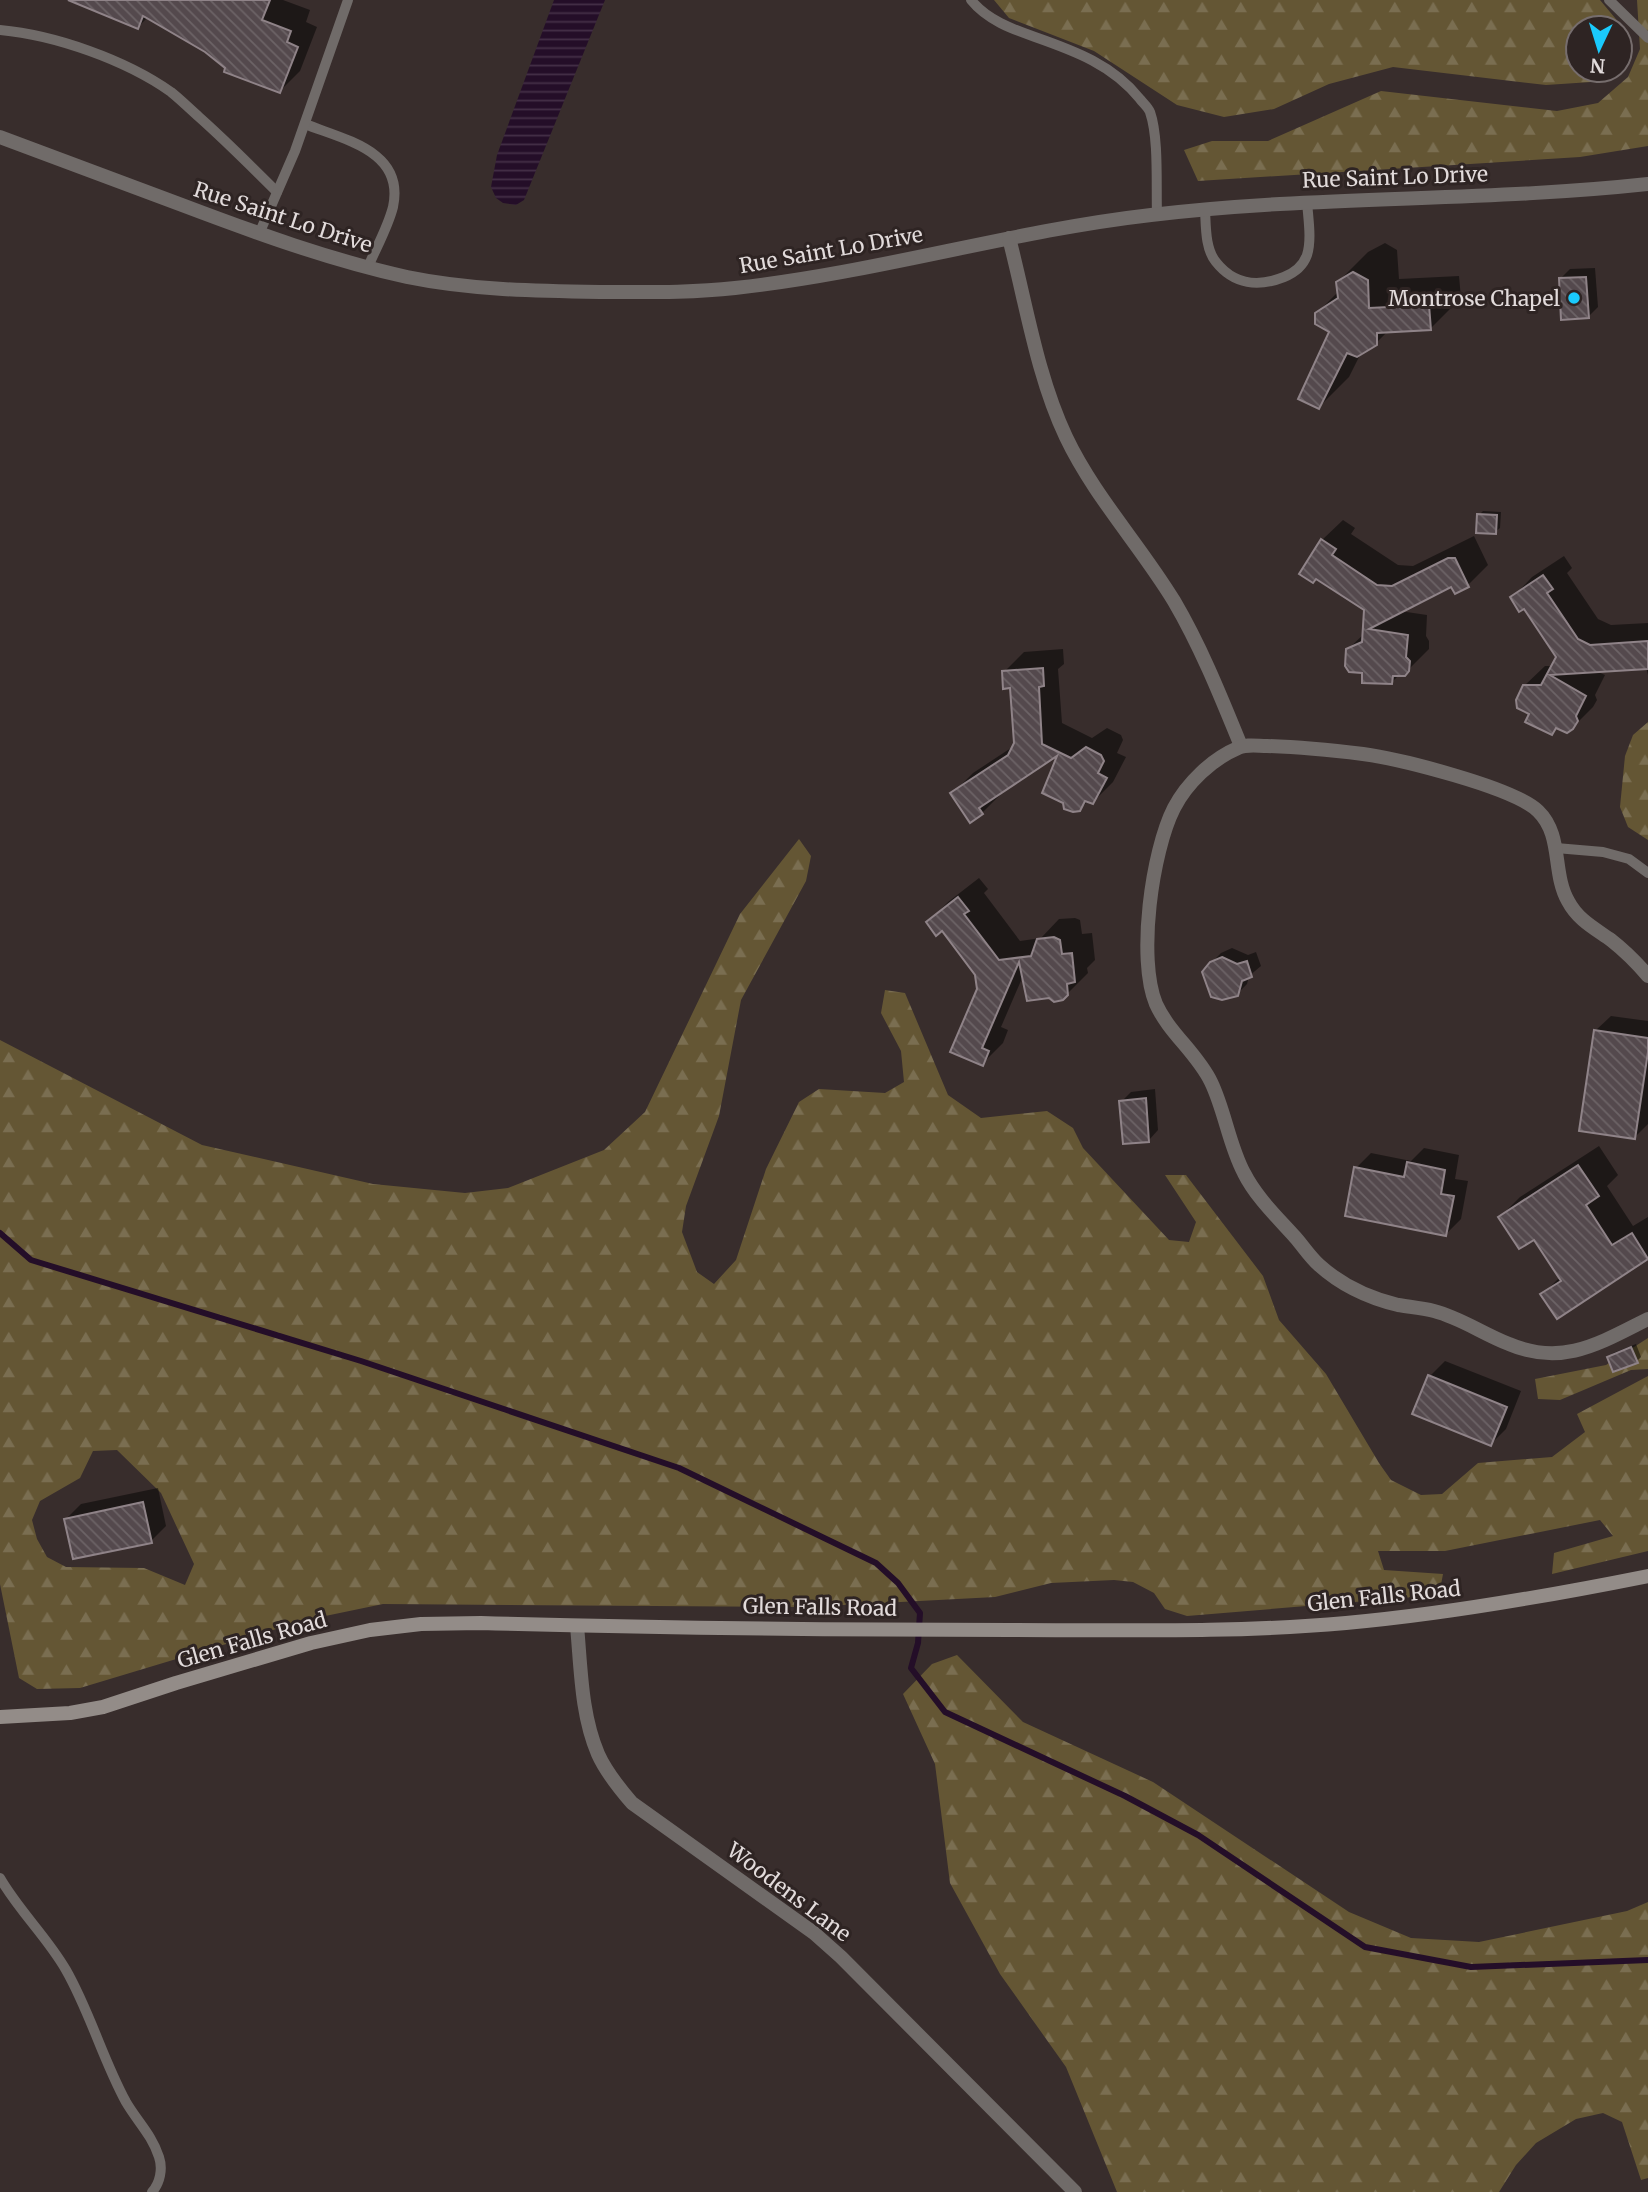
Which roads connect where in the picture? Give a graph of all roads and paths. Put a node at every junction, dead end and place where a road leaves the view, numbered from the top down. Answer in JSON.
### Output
{"nodes":[{"id":1,"x":348,"y":0,"type":"edge"},
{"id":2,"x":971,"y":0,"type":"edge"},
{"id":3,"x":1609,"y":0,"type":"edge"},
{"id":4,"x":0,"y":30,"type":"edge"},
{"id":5,"x":1648,"y":38,"type":"edge"},
{"id":6,"x":305,"y":124,"type":"junction"},
{"id":7,"x":0,"y":136,"type":"edge"},
{"id":8,"x":1648,"y":184,"type":"edge"},
{"id":9,"x":278,"y":192,"type":"junction"},
{"id":10,"x":1307,"y":201,"type":"junction"},
{"id":11,"x":1205,"y":210,"type":"junction"},
{"id":12,"x":1157,"y":214,"type":"junction"},
{"id":13,"x":259,"y":234,"type":"junction"},
{"id":14,"x":1009,"y":238,"type":"junction"},
{"id":15,"x":368,"y":267,"type":"junction"},
{"id":16,"x":1241,"y":746,"type":"junction"},
{"id":17,"x":1556,"y":848,"type":"junction"},
{"id":18,"x":1648,"y":873,"type":"edge"},
{"id":19,"x":1648,"y":976,"type":"edge"},
{"id":20,"x":1648,"y":1319,"type":"edge"},
{"id":21,"x":1648,"y":1576,"type":"edge"},
{"id":22,"x":577,"y":1626,"type":"junction"},
{"id":23,"x":0,"y":1717,"type":"edge"},
{"id":24,"x":0,"y":1878,"type":"edge"},
{"id":25,"x":152,"y":2192,"type":"edge"},
{"id":26,"x":1075,"y":2192,"type":"edge"}],
"edges":[{"from":1,"to":6,"type":"lane"},
{"from":2,"to":12,"type":"lane"},
{"from":3,"to":5,"type":"lane"},
{"from":4,"to":9,"type":"lane"},
{"from":6,"to":9,"type":"lane"},
{"from":6,"to":15,"type":"lane"},
{"from":7,"to":13,"type":"street","name":"Rue Saint Lo Drive"},
{"from":8,"to":10,"type":"street","name":"Rue Saint Lo Drive"},
{"from":9,"to":13,"type":"lane"},
{"from":10,"to":11,"type":"street","name":"Rue Saint Lo Drive"},
{"from":10,"to":11,"type":"lane"},
{"from":11,"to":12,"type":"street","name":"Rue Saint Lo Drive"},
{"from":12,"to":14,"type":"street","name":"Rue Saint Lo Drive"},
{"from":13,"to":15,"type":"street","name":"Rue Saint Lo Drive"},
{"from":14,"to":15,"type":"street","name":"Rue Saint Lo Drive"},
{"from":14,"to":16,"type":"street"},
{"from":16,"to":17,"type":"street"},
{"from":16,"to":20,"type":"street"},
{"from":17,"to":18,"type":"lane"},
{"from":17,"to":19,"type":"street"},
{"from":21,"to":22,"type":"street","name":"Glen Falls Road"},
{"from":22,"to":23,"type":"street","name":"Glen Falls Road"},
{"from":22,"to":26,"type":"street","name":"Woodens Lane"},
{"from":24,"to":25,"type":"lane"}]}
